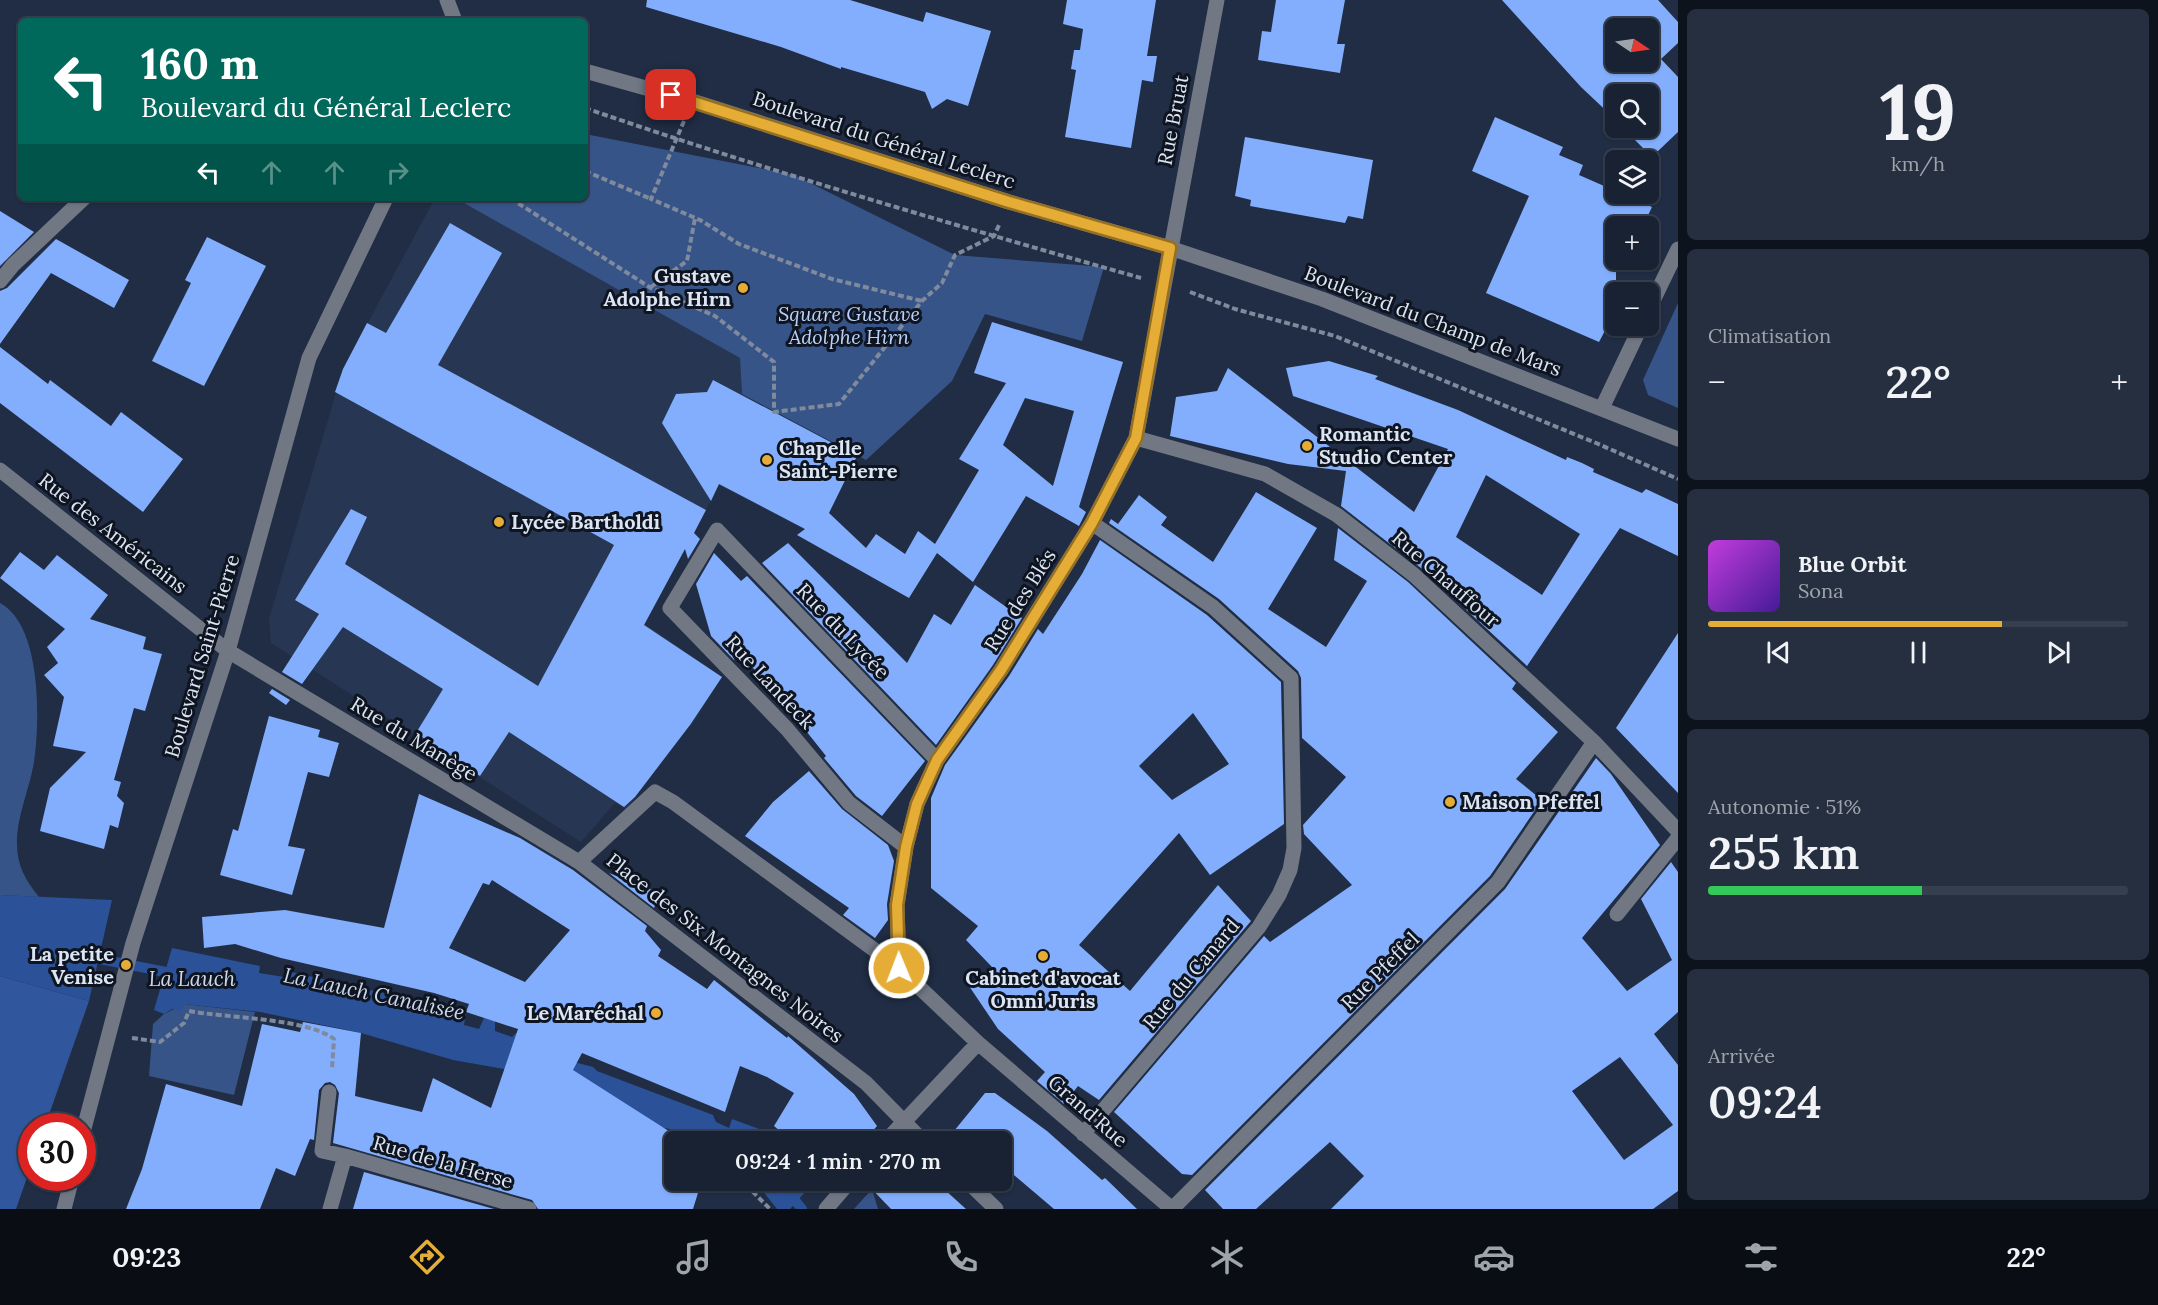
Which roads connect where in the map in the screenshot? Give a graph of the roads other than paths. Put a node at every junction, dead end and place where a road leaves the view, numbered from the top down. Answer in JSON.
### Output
{"nodes":[{"id":1,"x":447,"y":0,"type":"edge"},
{"id":2,"x":1217,"y":0,"type":"edge"},
{"id":3,"x":454,"y":18,"type":"edge"},
{"id":4,"x":588,"y":72,"type":"edge"},
{"id":5,"x":81,"y":201,"type":"edge"},
{"id":6,"x":385,"y":201,"type":"edge"},
{"id":7,"x":1170,"y":248,"type":"junction"},
{"id":8,"x":1678,"y":249,"type":"edge"},
{"id":9,"x":0,"y":281,"type":"edge"},
{"id":10,"x":1659,"y":288,"type":"edge"},
{"id":11,"x":1636,"y":336,"type":"edge"},
{"id":12,"x":1602,"y":408,"type":"junction"},
{"id":13,"x":1136,"y":438,"type":"junction"},
{"id":14,"x":1678,"y":440,"type":"edge"},
{"id":15,"x":0,"y":470,"type":"edge"},
{"id":16,"x":1092,"y":523,"type":"junction"},
{"id":17,"x":717,"y":530,"type":"joint"},
{"id":18,"x":228,"y":651,"type":"junction"},
{"id":19,"x":1594,"y":742,"type":"junction"},
{"id":20,"x":937,"y":760,"type":"junction"},
{"id":21,"x":1678,"y":831,"type":"edge"},
{"id":22,"x":1678,"y":838,"type":"edge"},
{"id":23,"x":906,"y":847,"type":"junction"},
{"id":24,"x":579,"y":862,"type":"junction"},
{"id":25,"x":1617,"y":914,"type":"dead end"},
{"id":26,"x":899,"y":968,"type":"junction"},
{"id":27,"x":978,"y":1043,"type":"junction"},
{"id":28,"x":329,"y":1092,"type":"dead end"},
{"id":29,"x":88,"y":1113,"type":"edge"},
{"id":30,"x":903,"y":1121,"type":"junction"},
{"id":31,"x":894,"y":1131,"type":"edge"},
{"id":32,"x":913,"y":1131,"type":"edge"},
{"id":33,"x":1083,"y":1134,"type":"junction"},
{"id":34,"x":345,"y":1156,"type":"junction"},
{"id":35,"x":69,"y":1191,"type":"edge"},
{"id":36,"x":842,"y":1191,"type":"edge"},
{"id":37,"x":977,"y":1191,"type":"edge"},
{"id":38,"x":64,"y":1209,"type":"edge"},
{"id":39,"x":330,"y":1209,"type":"edge"},
{"id":40,"x":529,"y":1209,"type":"edge"},
{"id":41,"x":826,"y":1209,"type":"edge"},
{"id":42,"x":996,"y":1209,"type":"edge"},
{"id":43,"x":1172,"y":1209,"type":"edge"}],
"edges":[{"from":1,"to":3,"type":"street"},
{"from":2,"to":7,"type":"street","name":"Rue Bruat"},
{"from":4,"to":7,"type":"street","name":"Boulevard du Général Leclerc"},
{"from":5,"to":9,"type":"street"},
{"from":6,"to":18,"type":"street","name":"Boulevard Saint-Pierre"},
{"from":7,"to":12,"type":"street","name":"Boulevard du Champ de Mars"},
{"from":7,"to":13,"type":"street","name":"Rue des Blés"},
{"from":8,"to":10,"type":"street"},
{"from":11,"to":12,"type":"street"},
{"from":12,"to":14,"type":"street","name":"Boulevard du Champ de Mars"},
{"from":13,"to":16,"type":"street","name":"Rue des Blés"},
{"from":13,"to":19,"type":"street","name":"Rue Chauffour"},
{"from":15,"to":18,"type":"street","name":"Rue des Américains"},
{"from":16,"to":20,"type":"street","name":"Rue des Blés"},
{"from":16,"to":33,"type":"street","name":"Rue du Canard"},
{"from":17,"to":20,"type":"street","name":"Rue du Lycée"},
{"from":17,"to":23,"type":"street","name":"Rue Landeck"},
{"from":18,"to":24,"type":"street","name":"Rue du Manège"},
{"from":18,"to":29,"type":"street","name":"Boulevard Saint-Pierre"},
{"from":19,"to":21,"type":"street","name":"Rue Chauffour"},
{"from":19,"to":43,"type":"street","name":"Rue Pfeffel"},
{"from":20,"to":23,"type":"street","name":"Rue des Blés"},
{"from":22,"to":25,"type":"street"},
{"from":23,"to":26,"type":"street","name":"Rue des Blés"},
{"from":24,"to":26,"type":"street","name":"Place des Six Montagnes Noires"},
{"from":24,"to":30,"type":"street","name":"Place des Six Montagnes Noires"},
{"from":26,"to":27,"type":"street","name":"Place des Six Montagnes Noires"},
{"from":27,"to":30,"type":"street"},
{"from":27,"to":33,"type":"street","name":"Grand'Rue"},
{"from":28,"to":34,"type":"street","name":"Rue de la Herse"},
{"from":30,"to":31,"type":"street"},
{"from":30,"to":32,"type":"street","name":"Place des Six Montagnes Noires"},
{"from":33,"to":43,"type":"street","name":"Grand'Rue"},
{"from":34,"to":39,"type":"street","name":"Rue de la Herse"},
{"from":34,"to":40,"type":"street","name":"Rue de la Herse"},
{"from":35,"to":38,"type":"street"},
{"from":36,"to":41,"type":"street"},
{"from":37,"to":42,"type":"street"}]}
